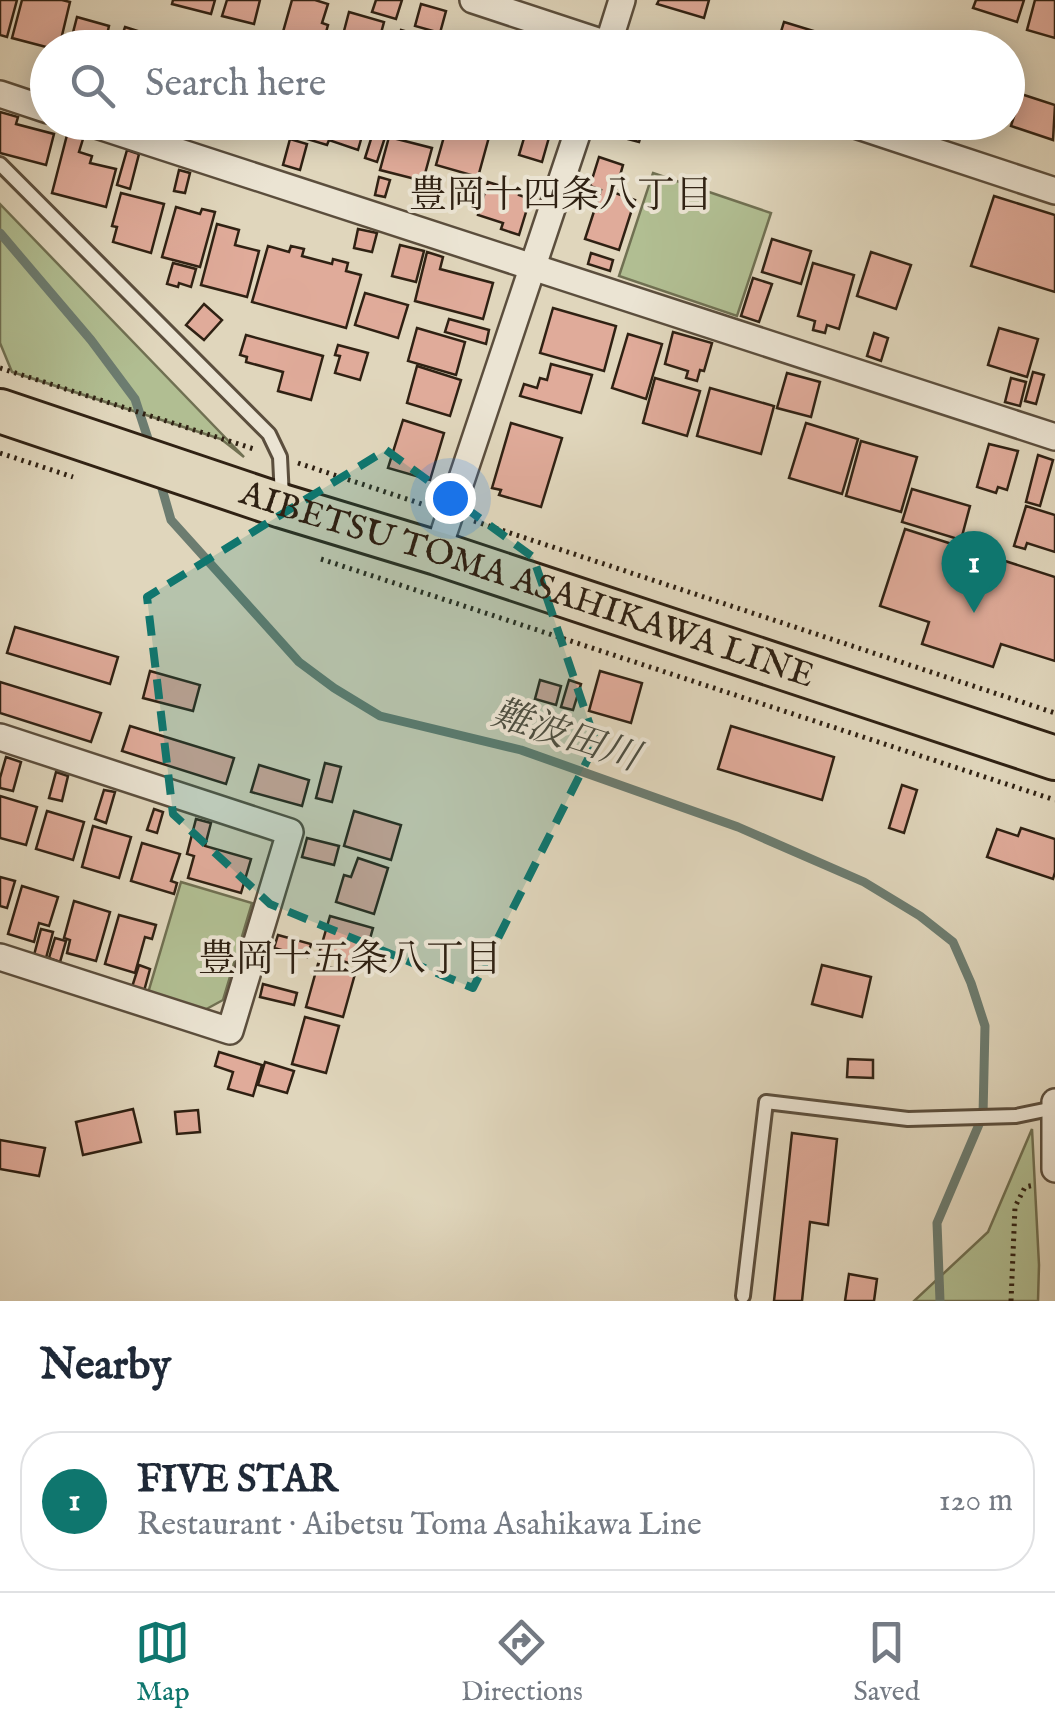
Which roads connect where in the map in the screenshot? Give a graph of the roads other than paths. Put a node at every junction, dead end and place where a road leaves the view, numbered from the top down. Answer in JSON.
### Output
{"nodes":[{"id":1,"x":473,"y":0,"type":"edge"},
{"id":2,"x":622,"y":0,"type":"edge"},
{"id":3,"x":563,"y":30,"type":"edge"},
{"id":4,"x":615,"y":30,"type":"edge"},
{"id":5,"x":0,"y":94,"type":"edge"},
{"id":6,"x":30,"y":104,"type":"edge"},
{"id":7,"x":142,"y":140,"type":"edge"},
{"id":8,"x":575,"y":140,"type":"edge"},
{"id":9,"x":900,"y":140,"type":"edge"},
{"id":10,"x":0,"y":164,"type":"edge"},
{"id":11,"x":1055,"y":192,"type":"edge"},
{"id":12,"x":532,"y":268,"type":"junction"},
{"id":13,"x":0,"y":411,"type":"edge"},
{"id":14,"x":1055,"y":437,"type":"edge"},
{"id":15,"x":282,"y":506,"type":"junction"},
{"id":16,"x":443,"y":533,"type":"junction"},
{"id":17,"x":0,"y":737,"type":"edge"},
{"id":18,"x":1055,"y":758,"type":"edge"},
{"id":19,"x":0,"y":958,"type":"edge"},
{"id":20,"x":1054,"y":1105,"type":"edge"},
{"id":21,"x":1047,"y":1177,"type":"edge"},
{"id":22,"x":743,"y":1296,"type":"dead end"}],
"edges":[{"from":1,"to":3,"type":"street"},
{"from":2,"to":4,"type":"street"},
{"from":5,"to":6,"type":"street"},
{"from":7,"to":12,"type":"street"},
{"from":8,"to":12,"type":"street"},
{"from":9,"to":11,"type":"street"},
{"from":10,"to":15,"type":"lane"},
{"from":12,"to":14,"type":"street"},
{"from":12,"to":16,"type":"street"},
{"from":13,"to":15,"type":"main road","name":"AIBETSU TOMA ASAHIKAWA LINE"},
{"from":15,"to":16,"type":"main road","name":"AIBETSU TOMA ASAHIKAWA LINE"},
{"from":16,"to":18,"type":"main road","name":"AIBETSU TOMA ASAHIKAWA LINE"},
{"from":17,"to":19,"type":"street"},
{"from":20,"to":21,"type":"street"},
{"from":20,"to":22,"type":"lane"}]}
